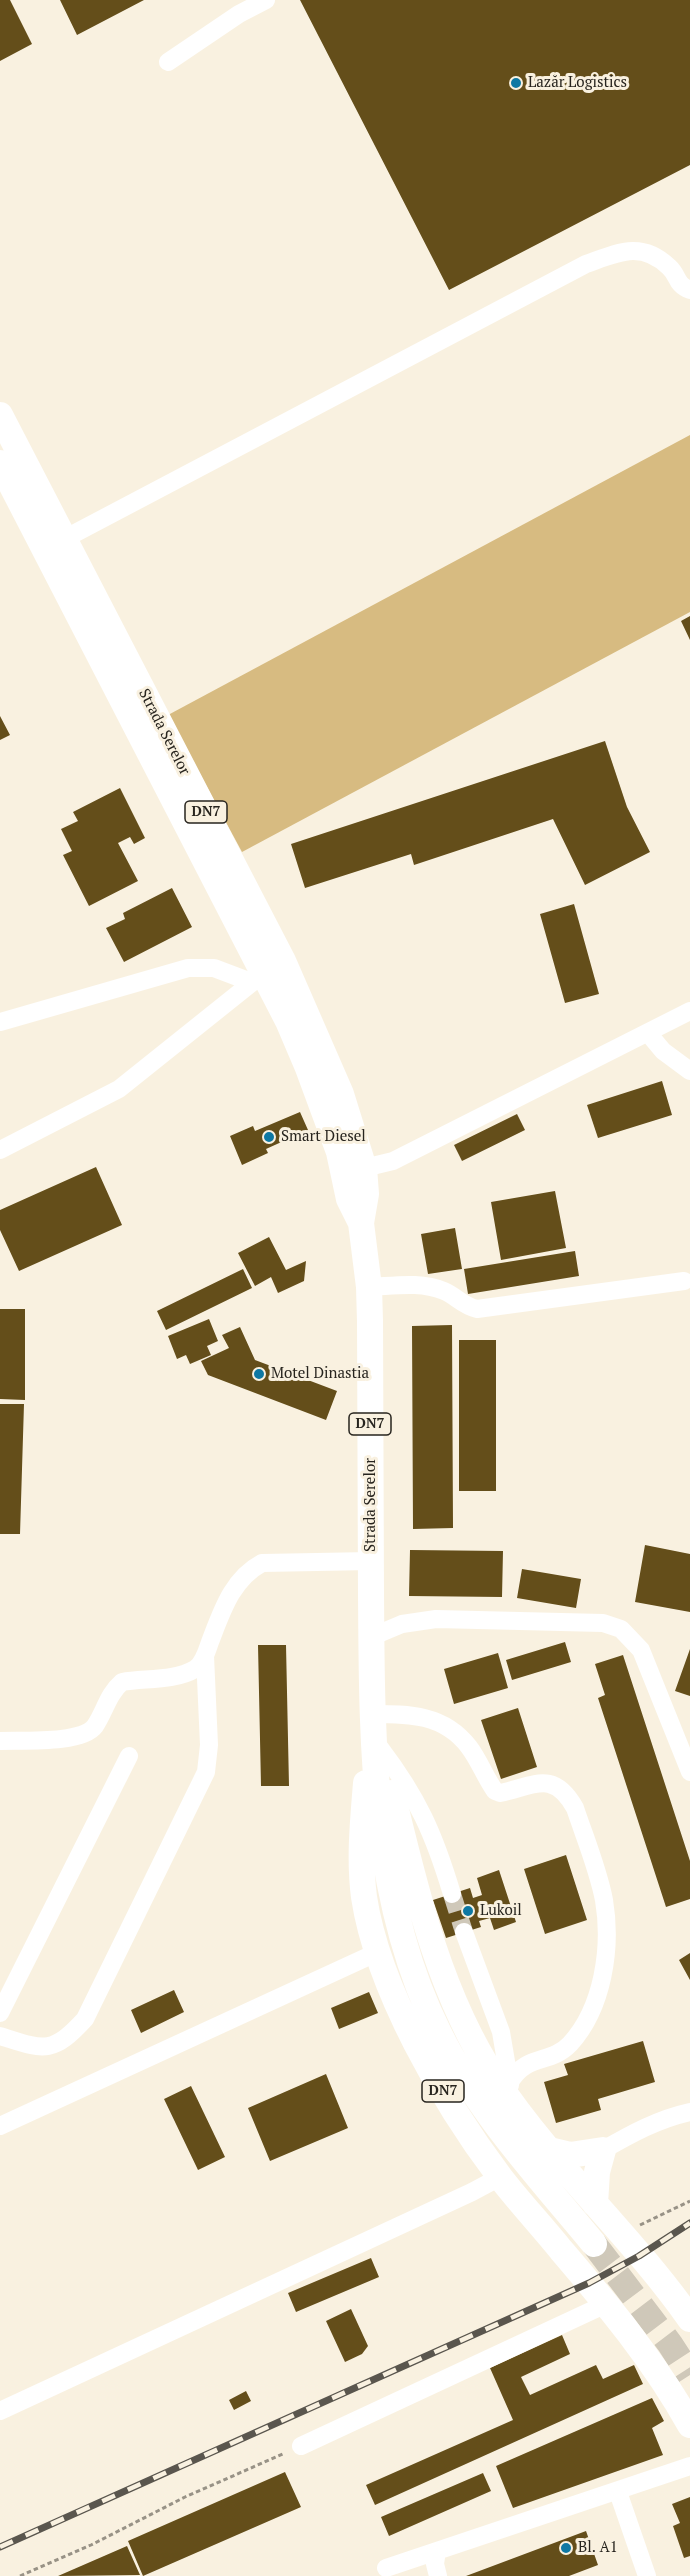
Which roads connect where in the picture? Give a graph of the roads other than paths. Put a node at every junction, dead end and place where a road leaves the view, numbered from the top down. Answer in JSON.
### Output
{"nodes":[{"id":1,"x":266,"y":0,"type":"edge"},
{"id":2,"x":168,"y":62,"type":"dead end"},
{"id":3,"x":690,"y":290,"type":"edge"},
{"id":4,"x":0,"y":415,"type":"edge"},
{"id":5,"x":0,"y":463,"type":"edge"},
{"id":6,"x":64,"y":539,"type":"junction"},
{"id":7,"x":258,"y":978,"type":"junction"},
{"id":8,"x":690,"y":1011,"type":"edge"},
{"id":9,"x":0,"y":1022,"type":"edge"},
{"id":10,"x":648,"y":1033,"type":"junction"},
{"id":11,"x":690,"y":1071,"type":"edge"},
{"id":12,"x":0,"y":1150,"type":"edge"},
{"id":13,"x":364,"y":1168,"type":"junction"},
{"id":14,"x":362,"y":1223,"type":"junction"},
{"id":15,"x":684,"y":1281,"type":"dead end"},
{"id":16,"x":369,"y":1287,"type":"junction"},
{"id":17,"x":371,"y":1560,"type":"junction"},
{"id":18,"x":371,"y":1637,"type":"junction"},
{"id":19,"x":205,"y":1656,"type":"junction"},
{"id":20,"x":372,"y":1714,"type":"junction"},
{"id":21,"x":0,"y":1742,"type":"edge"},
{"id":22,"x":380,"y":1748,"type":"junction"},
{"id":23,"x":129,"y":1756,"type":"dead end"},
{"id":24,"x":690,"y":1772,"type":"edge"},
{"id":25,"x":452,"y":1894,"type":"tunnel mouth"},
{"id":26,"x":464,"y":1932,"type":"tunnel mouth"},
{"id":27,"x":378,"y":1953,"type":"junction"},
{"id":28,"x":0,"y":2013,"type":"edge"},
{"id":29,"x":0,"y":2036,"type":"edge"},
{"id":30,"x":511,"y":2092,"type":"junction"},
{"id":31,"x":690,"y":2112,"type":"edge"},
{"id":32,"x":0,"y":2126,"type":"edge"},
{"id":33,"x":549,"y":2150,"type":"junction"},
{"id":34,"x":603,"y":2150,"type":"junction"},
{"id":35,"x":500,"y":2177,"type":"junction"},
{"id":36,"x":595,"y":2204,"type":"junction"},
{"id":37,"x":594,"y":2244,"type":"tunnel mouth"},
{"id":38,"x":606,"y":2304,"type":"junction"},
{"id":39,"x":690,"y":2319,"type":"edge"},
{"id":40,"x":0,"y":2411,"type":"edge"},
{"id":41,"x":690,"y":2425,"type":"edge"},
{"id":42,"x":301,"y":2446,"type":"road end"},
{"id":43,"x":690,"y":2466,"type":"edge"},
{"id":44,"x":618,"y":2492,"type":"junction"},
{"id":45,"x":437,"y":2551,"type":"junction"},
{"id":46,"x":386,"y":2568,"type":"dead end"},
{"id":47,"x":438,"y":2576,"type":"edge"},
{"id":48,"x":647,"y":2576,"type":"edge"}],
"edges":[{"from":1,"to":2,"type":"street"},
{"from":3,"to":6,"type":"street"},
{"from":4,"to":6,"type":"highway","name":"Strada Serelor","number":"DN7"},
{"from":5,"to":7,"type":"highway","name":"Strada Serelor","number":"DN7"},
{"from":6,"to":13,"type":"highway","name":"Strada Serelor","number":"DN7"},
{"from":7,"to":9,"type":"street"},
{"from":7,"to":12,"type":"street"},
{"from":7,"to":14,"type":"highway","name":"Strada Serelor","number":"DN7"},
{"from":8,"to":10,"type":"street"},
{"from":10,"to":11,"type":"street"},
{"from":10,"to":13,"type":"street"},
{"from":13,"to":14,"type":"highway","name":"Strada Serelor","number":"DN7"},
{"from":14,"to":16,"type":"highway","name":"Strada Serelor","number":"DN7"},
{"from":15,"to":16,"type":"street"},
{"from":16,"to":17,"type":"highway","name":"Strada Serelor","number":"DN7"},
{"from":17,"to":18,"type":"highway","name":"Strada Serelor","number":"DN7"},
{"from":17,"to":19,"type":"street"},
{"from":18,"to":20,"type":"highway","name":"Strada Serelor","number":"DN7"},
{"from":18,"to":24,"type":"street"},
{"from":19,"to":21,"type":"street"},
{"from":19,"to":29,"type":"street"},
{"from":20,"to":22,"type":"highway","number":"DN7"},
{"from":20,"to":27,"type":"highway","number":"DN7"},
{"from":20,"to":30,"type":"street"},
{"from":20,"to":37,"type":"highway","number":"DN7"},
{"from":22,"to":25,"type":"street"},
{"from":22,"to":30,"type":"highway","number":"DN7"},
{"from":23,"to":28,"type":"street"},
{"from":26,"to":30,"type":"street"},
{"from":27,"to":32,"type":"street"},
{"from":27,"to":35,"type":"highway","number":"DN7"},
{"from":30,"to":33,"type":"highway","number":"DN7"},
{"from":31,"to":34,"type":"street"},
{"from":33,"to":34,"type":"highway"},
{"from":33,"to":36,"type":"highway","number":"DN7"},
{"from":34,"to":36,"type":"highway"},
{"from":35,"to":38,"type":"highway","number":"DN7"},
{"from":35,"to":40,"type":"street"},
{"from":36,"to":39,"type":"highway","number":"DN7"},
{"from":38,"to":41,"type":"highway","number":"DN7"},
{"from":38,"to":42,"type":"street"},
{"from":43,"to":44,"type":"street"},
{"from":44,"to":45,"type":"street"},
{"from":44,"to":48,"type":"street"},
{"from":45,"to":46,"type":"street"},
{"from":45,"to":47,"type":"street"}]}
